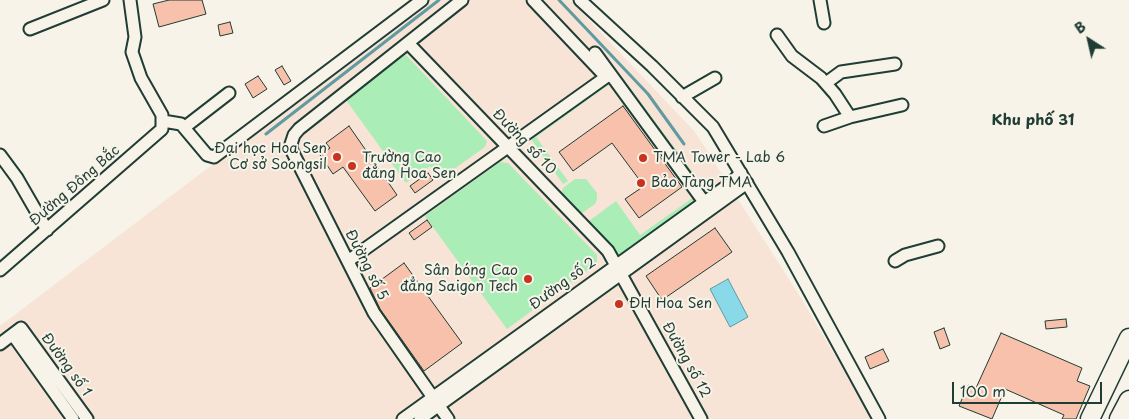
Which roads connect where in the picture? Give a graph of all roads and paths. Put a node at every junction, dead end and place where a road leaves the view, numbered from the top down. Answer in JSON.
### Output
{"nodes":[{"id":1,"x":102,"y":0,"type":"edge"},
{"id":2,"x":130,"y":0,"type":"edge"},
{"id":3,"x":422,"y":0,"type":"edge"},
{"id":4,"x":462,"y":0,"type":"edge"},
{"id":5,"x":533,"y":0,"type":"edge"},
{"id":6,"x":580,"y":0,"type":"edge"},
{"id":7,"x":820,"y":0,"type":"edge"},
{"id":8,"x":824,"y":23,"type":"dead end"},
{"id":9,"x":30,"y":28,"type":"dead end"},
{"id":10,"x":777,"y":35,"type":"dead end"},
{"id":11,"x":408,"y":43,"type":"junction"},
{"id":12,"x":595,"y":53,"type":"dead end"},
{"id":13,"x":894,"y":64,"type":"dead end"},
{"id":14,"x":715,"y":78,"type":"dead end"},
{"id":15,"x":826,"y":83,"type":"junction"},
{"id":16,"x":229,"y":94,"type":"dead end"},
{"id":17,"x":682,"y":97,"type":"junction"},
{"id":18,"x":902,"y":105,"type":"dead end"},
{"id":19,"x":850,"y":117,"type":"junction"},
{"id":20,"x":163,"y":121,"type":"junction"},
{"id":21,"x":824,"y":126,"type":"dead end"},
{"id":22,"x":185,"y":127,"type":"junction"},
{"id":23,"x":508,"y":147,"type":"junction"},
{"id":24,"x":0,"y":155,"type":"edge"},
{"id":25,"x":744,"y":178,"type":"junction"},
{"id":26,"x":707,"y":205,"type":"junction"},
{"id":27,"x":48,"y":230,"type":"junction"},
{"id":28,"x":938,"y":246,"type":"dead end"},
{"id":29,"x":348,"y":261,"type":"junction"},
{"id":30,"x":895,"y":261,"type":"dead end"},
{"id":31,"x":619,"y":268,"type":"junction"},
{"id":32,"x":0,"y":270,"type":"edge"},
{"id":33,"x":1129,"y":338,"type":"edge"},
{"id":34,"x":0,"y":344,"type":"edge"},
{"id":35,"x":1129,"y":365,"type":"edge"},
{"id":36,"x":58,"y":388,"type":"junction"},
{"id":37,"x":1129,"y":400,"type":"edge"},
{"id":38,"x":436,"y":402,"type":"junction"},
{"id":39,"x":73,"y":419,"type":"edge"},
{"id":40,"x":86,"y":419,"type":"edge"},
{"id":41,"x":403,"y":419,"type":"edge"},
{"id":42,"x":420,"y":419,"type":"edge"},
{"id":43,"x":448,"y":419,"type":"edge"},
{"id":44,"x":701,"y":419,"type":"edge"},
{"id":45,"x":879,"y":419,"type":"edge"},
{"id":46,"x":1090,"y":419,"type":"edge"},
{"id":47,"x":1102,"y":419,"type":"edge"},
{"id":48,"x":1119,"y":419,"type":"edge"}],
"edges":[{"from":1,"to":9,"type":"street"},
{"from":2,"to":20,"type":"street"},
{"from":3,"to":22,"type":"street"},
{"from":4,"to":11,"type":"street"},
{"from":5,"to":23,"type":"street"},
{"from":6,"to":17,"type":"street"},
{"from":7,"to":8,"type":"street"},
{"from":10,"to":15,"type":"street"},
{"from":11,"to":23,"type":"street","name":"Đường số 10"},
{"from":11,"to":29,"type":"street","name":"Đường số 5"},
{"from":12,"to":26,"type":"street"},
{"from":13,"to":15,"type":"street"},
{"from":14,"to":17,"type":"street"},
{"from":15,"to":19,"type":"street"},
{"from":16,"to":22,"type":"street"},
{"from":17,"to":25,"type":"street"},
{"from":18,"to":19,"type":"street"},
{"from":19,"to":21,"type":"street"},
{"from":20,"to":22,"type":"street"},
{"from":20,"to":27,"type":"street","name":"Đường Đông Bắc"},
{"from":23,"to":29,"type":"street"},
{"from":23,"to":31,"type":"street","name":"Đường số 10"},
{"from":24,"to":27,"type":"street"},
{"from":25,"to":26,"type":"street","name":"Đường số 2"},
{"from":25,"to":45,"type":"street"},
{"from":26,"to":31,"type":"street","name":"Đường số 2"},
{"from":27,"to":32,"type":"street","name":"Đường Đông Bắc"},
{"from":28,"to":30,"type":"street"},
{"from":29,"to":38,"type":"street","name":"Đường số 5"},
{"from":31,"to":38,"type":"street","name":"Đường số 2"},
{"from":31,"to":44,"type":"street","name":"Đường số 12"},
{"from":33,"to":46,"type":"highway"},
{"from":34,"to":36,"type":"street","name":"Đường số 1"},
{"from":35,"to":47,"type":"highway"},
{"from":36,"to":39,"type":"street","name":"Đường số 1"},
{"from":36,"to":40,"type":"street","name":"Đường số 1"},
{"from":37,"to":48,"type":"highway"},
{"from":38,"to":41,"type":"street","name":"Đường số 2"},
{"from":38,"to":42,"type":"street","name":"Đường số 2"},
{"from":38,"to":43,"type":"street","name":"Đường số 5"}]}
